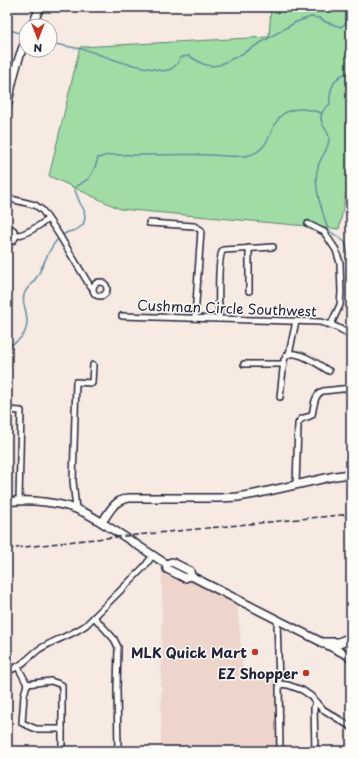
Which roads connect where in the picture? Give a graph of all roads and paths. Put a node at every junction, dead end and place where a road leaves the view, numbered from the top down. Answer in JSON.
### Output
{"nodes":[{"id":1,"x":40,"y":7,"type":"edge"},
{"id":2,"x":35,"y":18,"type":"edge"},
{"id":3,"x":18,"y":58,"type":"edge"},
{"id":4,"x":7,"y":107,"type":"edge"},
{"id":5,"x":7,"y":198,"type":"edge"},
{"id":6,"x":48,"y":219,"type":"junction"},
{"id":7,"x":149,"y":223,"type":"dead end"},
{"id":8,"x":308,"y":224,"type":"dead end"},
{"id":9,"x":7,"y":228,"type":"edge"},
{"id":10,"x":16,"y":236,"type":"junction"},
{"id":11,"x":7,"y":242,"type":"edge"},
{"id":12,"x":273,"y":247,"type":"dead end"},
{"id":13,"x":249,"y":248,"type":"junction"},
{"id":14,"x":93,"y":287,"type":"dead end"},
{"id":15,"x":249,"y":291,"type":"dead end"},
{"id":16,"x":122,"y":316,"type":"dead end"},
{"id":17,"x":195,"y":318,"type":"junction"},
{"id":18,"x":219,"y":319,"type":"junction"},
{"id":19,"x":296,"y":321,"type":"junction"},
{"id":20,"x":331,"y":324,"type":"junction"},
{"id":21,"x":351,"y":337,"type":"edge"},
{"id":22,"x":289,"y":354,"type":"junction"},
{"id":23,"x":244,"y":364,"type":"dead end"},
{"id":24,"x":283,"y":364,"type":"junction"},
{"id":25,"x":93,"y":365,"type":"dead end"},
{"id":26,"x":329,"y":371,"type":"dead end"},
{"id":27,"x":351,"y":388,"type":"edge"},
{"id":28,"x":280,"y":397,"type":"dead end"},
{"id":29,"x":7,"y":410,"type":"edge"},
{"id":30,"x":351,"y":474,"type":"edge"},
{"id":31,"x":296,"y":485,"type":"junction"},
{"id":32,"x":19,"y":501,"type":"junction"},
{"id":33,"x":7,"y":502,"type":"edge"},
{"id":34,"x":76,"y":509,"type":"junction"},
{"id":35,"x":102,"y":522,"type":"junction"},
{"id":36,"x":153,"y":555,"type":"junction"},
{"id":37,"x":94,"y":617,"type":"junction"},
{"id":38,"x":277,"y":620,"type":"junction"},
{"id":39,"x":351,"y":638,"type":"edge"},
{"id":40,"x":324,"y":643,"type":"junction"},
{"id":41,"x":351,"y":656,"type":"edge"},
{"id":42,"x":18,"y":667,"type":"junction"},
{"id":43,"x":7,"y":672,"type":"edge"},
{"id":44,"x":26,"y":684,"type":"junction"},
{"id":45,"x":279,"y":684,"type":"junction"},
{"id":46,"x":316,"y":702,"type":"junction"},
{"id":47,"x":351,"y":727,"type":"edge"},
{"id":48,"x":62,"y":729,"type":"junction"},
{"id":49,"x":62,"y":751,"type":"edge"},
{"id":50,"x":118,"y":751,"type":"edge"},
{"id":51,"x":280,"y":751,"type":"edge"},
{"id":52,"x":315,"y":751,"type":"edge"}],
"edges":[{"from":1,"to":2,"type":"main road"},
{"from":3,"to":4,"type":"main road"},
{"from":5,"to":6,"type":"street"},
{"from":6,"to":10,"type":"street"},
{"from":6,"to":14,"type":"street"},
{"from":7,"to":17,"type":"street"},
{"from":8,"to":20,"type":"street"},
{"from":9,"to":10,"type":"street"},
{"from":10,"to":11,"type":"street"},
{"from":12,"to":13,"type":"street"},
{"from":13,"to":15,"type":"street"},
{"from":13,"to":18,"type":"street"},
{"from":16,"to":17,"type":"street","name":"Cushman Circle Southwest"},
{"from":17,"to":18,"type":"street","name":"Cushman Circle Southwest"},
{"from":18,"to":19,"type":"street","name":"Cushman Circle Southwest"},
{"from":19,"to":20,"type":"street","name":"Cushman Circle Southwest"},
{"from":19,"to":22,"type":"street"},
{"from":20,"to":21,"type":"street","name":"Cushman Circle Southwest"},
{"from":22,"to":24,"type":"street"},
{"from":22,"to":26,"type":"street"},
{"from":23,"to":24,"type":"street"},
{"from":24,"to":28,"type":"street"},
{"from":25,"to":34,"type":"street"},
{"from":27,"to":31,"type":"street"},
{"from":29,"to":32,"type":"street"},
{"from":30,"to":31,"type":"main road"},
{"from":31,"to":35,"type":"main road"},
{"from":32,"to":33,"type":"main road"},
{"from":32,"to":34,"type":"main road"},
{"from":34,"to":35,"type":"main road"},
{"from":35,"to":36,"type":"main road"},
{"from":36,"to":37,"type":"street"},
{"from":36,"to":38,"type":"main road"},
{"from":37,"to":42,"type":"street"},
{"from":37,"to":50,"type":"street"},
{"from":38,"to":40,"type":"main road"},
{"from":38,"to":45,"type":"street"},
{"from":39,"to":40,"type":"highway"},
{"from":40,"to":41,"type":"main road"},
{"from":42,"to":43,"type":"street"},
{"from":42,"to":44,"type":"street"},
{"from":44,"to":48,"type":"street"},
{"from":44,"to":48,"type":"street"},
{"from":45,"to":46,"type":"street"},
{"from":45,"to":51,"type":"street"},
{"from":46,"to":47,"type":"street"},
{"from":46,"to":52,"type":"street"},
{"from":48,"to":49,"type":"street"}]}
